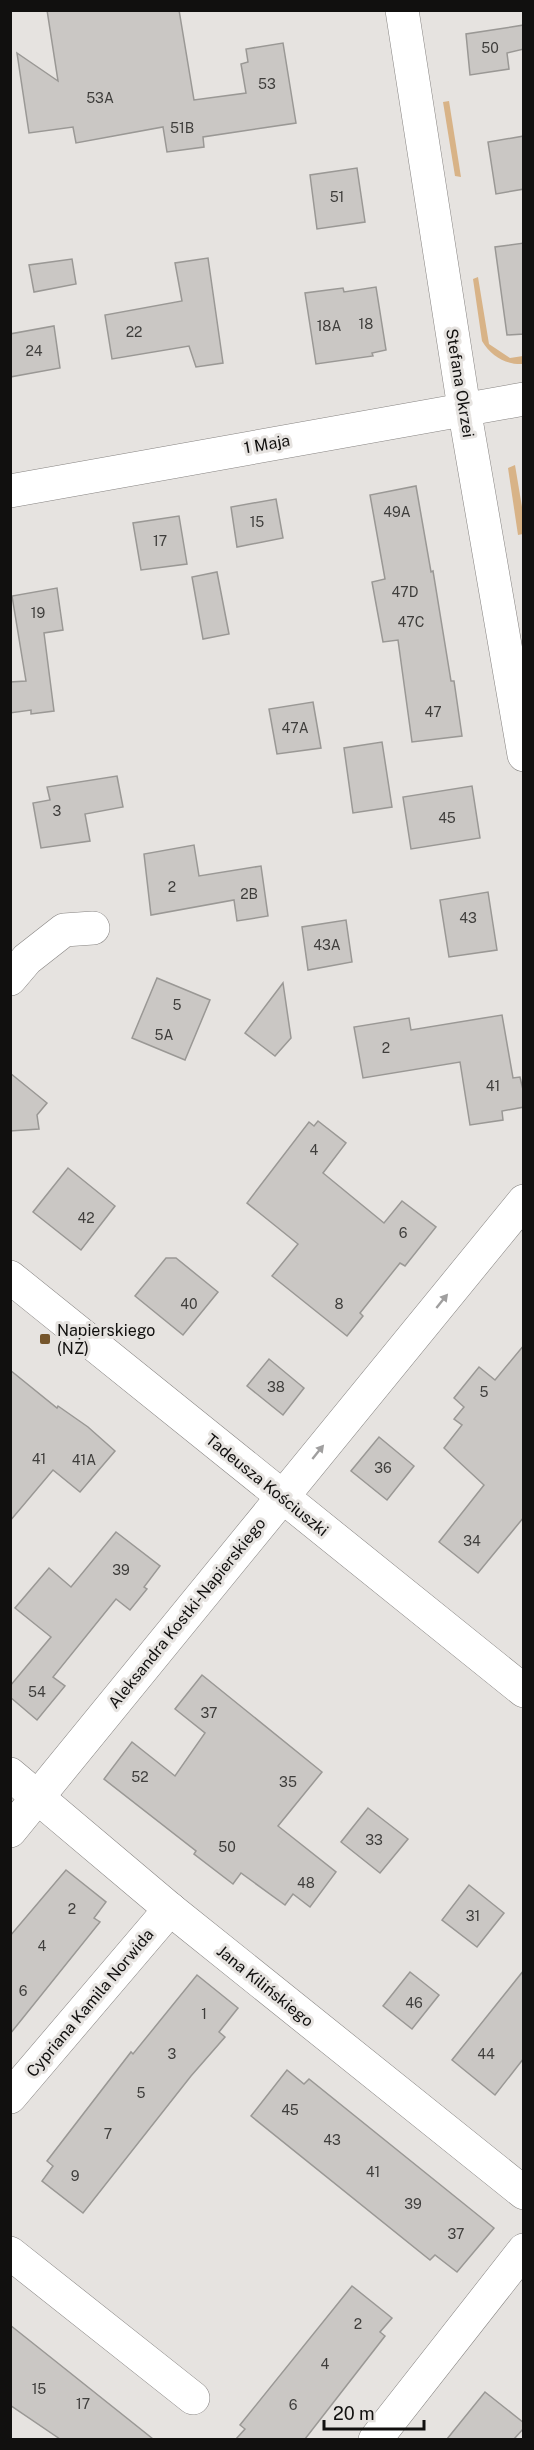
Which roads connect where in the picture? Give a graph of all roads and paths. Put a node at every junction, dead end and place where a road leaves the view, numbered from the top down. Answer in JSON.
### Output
{"nodes":[{"id":1,"x":402,"y":10,"type":"edge"},
{"id":2,"x":524,"y":399,"type":"edge"},
{"id":3,"x":464,"y":408,"type":"junction"},
{"id":4,"x":10,"y":491,"type":"edge"},
{"id":5,"x":524,"y":755,"type":"edge"},
{"id":6,"x":93,"y":928,"type":"dead end"},
{"id":7,"x":10,"y":979,"type":"edge"},
{"id":8,"x":524,"y":1201,"type":"edge"},
{"id":9,"x":10,"y":1277,"type":"edge"},
{"id":10,"x":281,"y":1497,"type":"junction"},
{"id":11,"x":524,"y":1691,"type":"edge"},
{"id":12,"x":10,"y":1774,"type":"edge"},
{"id":13,"x":38,"y":1796,"type":"junction"},
{"id":14,"x":10,"y":1831,"type":"edge"},
{"id":15,"x":170,"y":1909,"type":"junction"},
{"id":16,"x":10,"y":2097,"type":"edge"},
{"id":17,"x":524,"y":2193,"type":"edge"},
{"id":18,"x":524,"y":2250,"type":"edge"},
{"id":19,"x":10,"y":2253,"type":"edge"},
{"id":20,"x":193,"y":2398,"type":"dead end"},
{"id":21,"x":375,"y":2439,"type":"edge"}],
"edges":[{"from":1,"to":3,"type":"street","name":"Stefana Okrzei"},
{"from":2,"to":3,"type":"street","name":"1 Maja"},
{"from":3,"to":4,"type":"street","name":"1 Maja"},
{"from":3,"to":5,"type":"street","name":"Stefana Okrzei"},
{"from":6,"to":7,"type":"street"},
{"from":10,"to":8,"type":"street","name":"Aleksandra Kostki-Napierskiego","one_way":true},
{"from":9,"to":10,"type":"street","name":"Tadeusza Kościuszki"},
{"from":10,"to":11,"type":"street","name":"Tadeusza Kościuszki"},
{"from":10,"to":13,"type":"street","name":"Aleksandra Kostki-Napierskiego"},
{"from":12,"to":13,"type":"street","name":"Jana Kilińskiego"},
{"from":13,"to":14,"type":"street","name":"Aleksandra Kostki-Napierskiego"},
{"from":13,"to":15,"type":"street","name":"Jana Kilińskiego"},
{"from":15,"to":16,"type":"street","name":"Cypriana Kamila Norwida"},
{"from":15,"to":17,"type":"street","name":"Jana Kilińskiego"},
{"from":18,"to":21,"type":"street"},
{"from":19,"to":20,"type":"street"}]}
